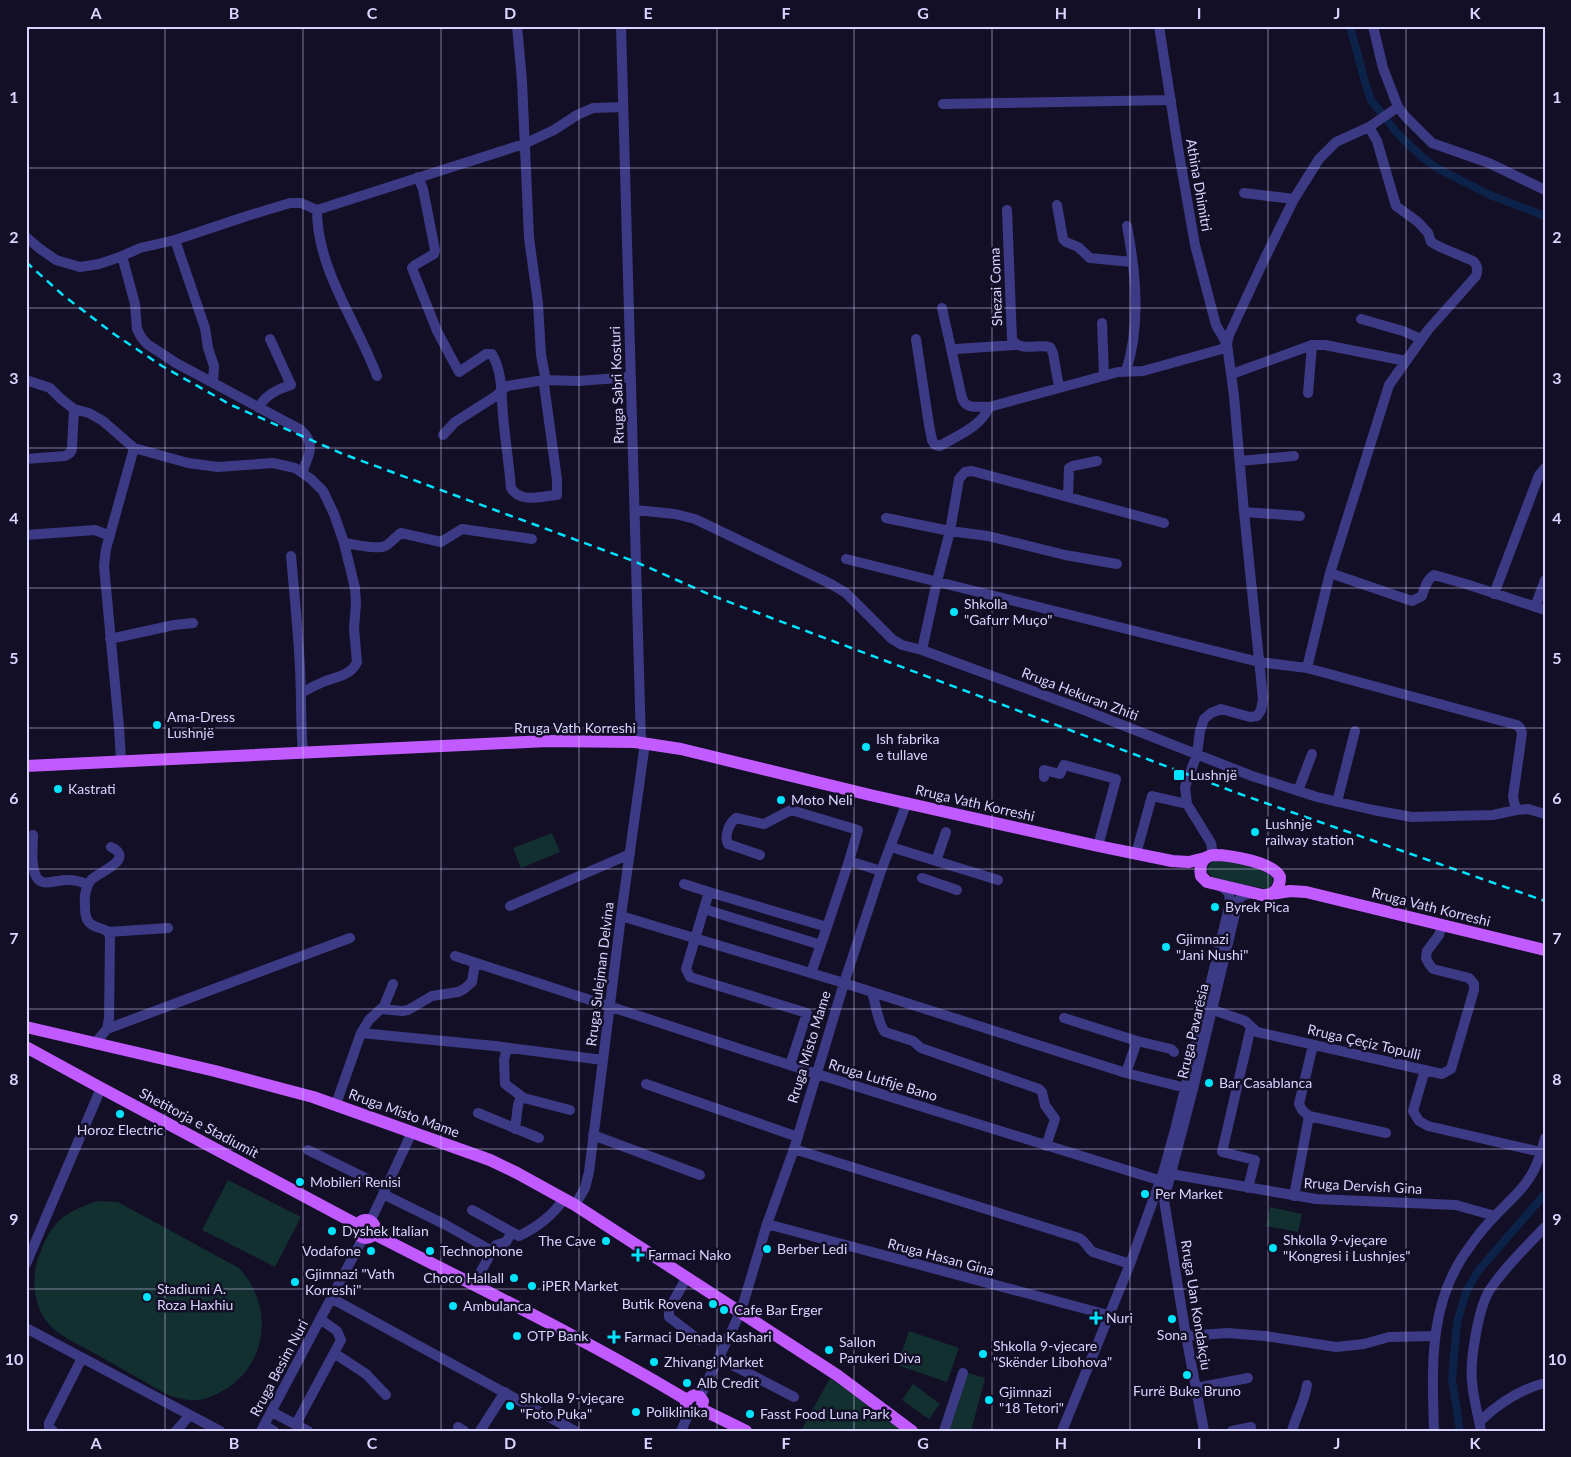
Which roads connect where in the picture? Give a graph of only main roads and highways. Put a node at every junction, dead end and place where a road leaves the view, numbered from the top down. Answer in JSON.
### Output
{"nodes":[{"id":1,"x":26,"y":766,"type":"edge"},
{"id":2,"x":1209,"y":856,"type":"junction"},
{"id":3,"x":1172,"y":861,"type":"junction"},
{"id":4,"x":1279,"y":874,"type":"junction"},
{"id":5,"x":1202,"y":878,"type":"junction"},
{"id":6,"x":1311,"y":893,"type":"junction"},
{"id":7,"x":1271,"y":894,"type":"junction"},
{"id":8,"x":1545,"y":950,"type":"edge"},
{"id":9,"x":26,"y":1027,"type":"edge"},
{"id":10,"x":26,"y":1046,"type":"edge"},
{"id":11,"x":358,"y":1225,"type":"junction"},
{"id":12,"x":368,"y":1236,"type":"junction"},
{"id":13,"x":746,"y":1431,"type":"edge"},
{"id":14,"x":912,"y":1431,"type":"edge"}],
"edges":[{"from":1,"to":3,"type":"main road","name":"Rruga Vath Korreshi"},
{"from":2,"to":3,"type":"main road","name":"Rruga Vath Korreshi"},
{"from":2,"to":4,"type":"main road","name":"Rruga Vath Korreshi"},
{"from":2,"to":5,"type":"main road"},
{"from":3,"to":5,"type":"main road","name":"Rruga Vath Korreshi"},
{"from":4,"to":6,"type":"main road","name":"Rruga Vath Korreshi"},
{"from":4,"to":7,"type":"main road"},
{"from":5,"to":7,"type":"main road","name":"Rruga Vath Korreshi"},
{"from":6,"to":7,"type":"main road","name":"Rruga Vath Korreshi"},
{"from":6,"to":8,"type":"main road","name":"Rruga Vath Korreshi"},
{"from":9,"to":14,"type":"main road","name":"Rruga Misto Mame"},
{"from":10,"to":11,"type":"main road","name":"Shetitorja e Stadiumit"},
{"from":11,"to":12,"type":"main road"},
{"from":11,"to":12,"type":"main road"},
{"from":12,"to":13,"type":"main road"}]}
